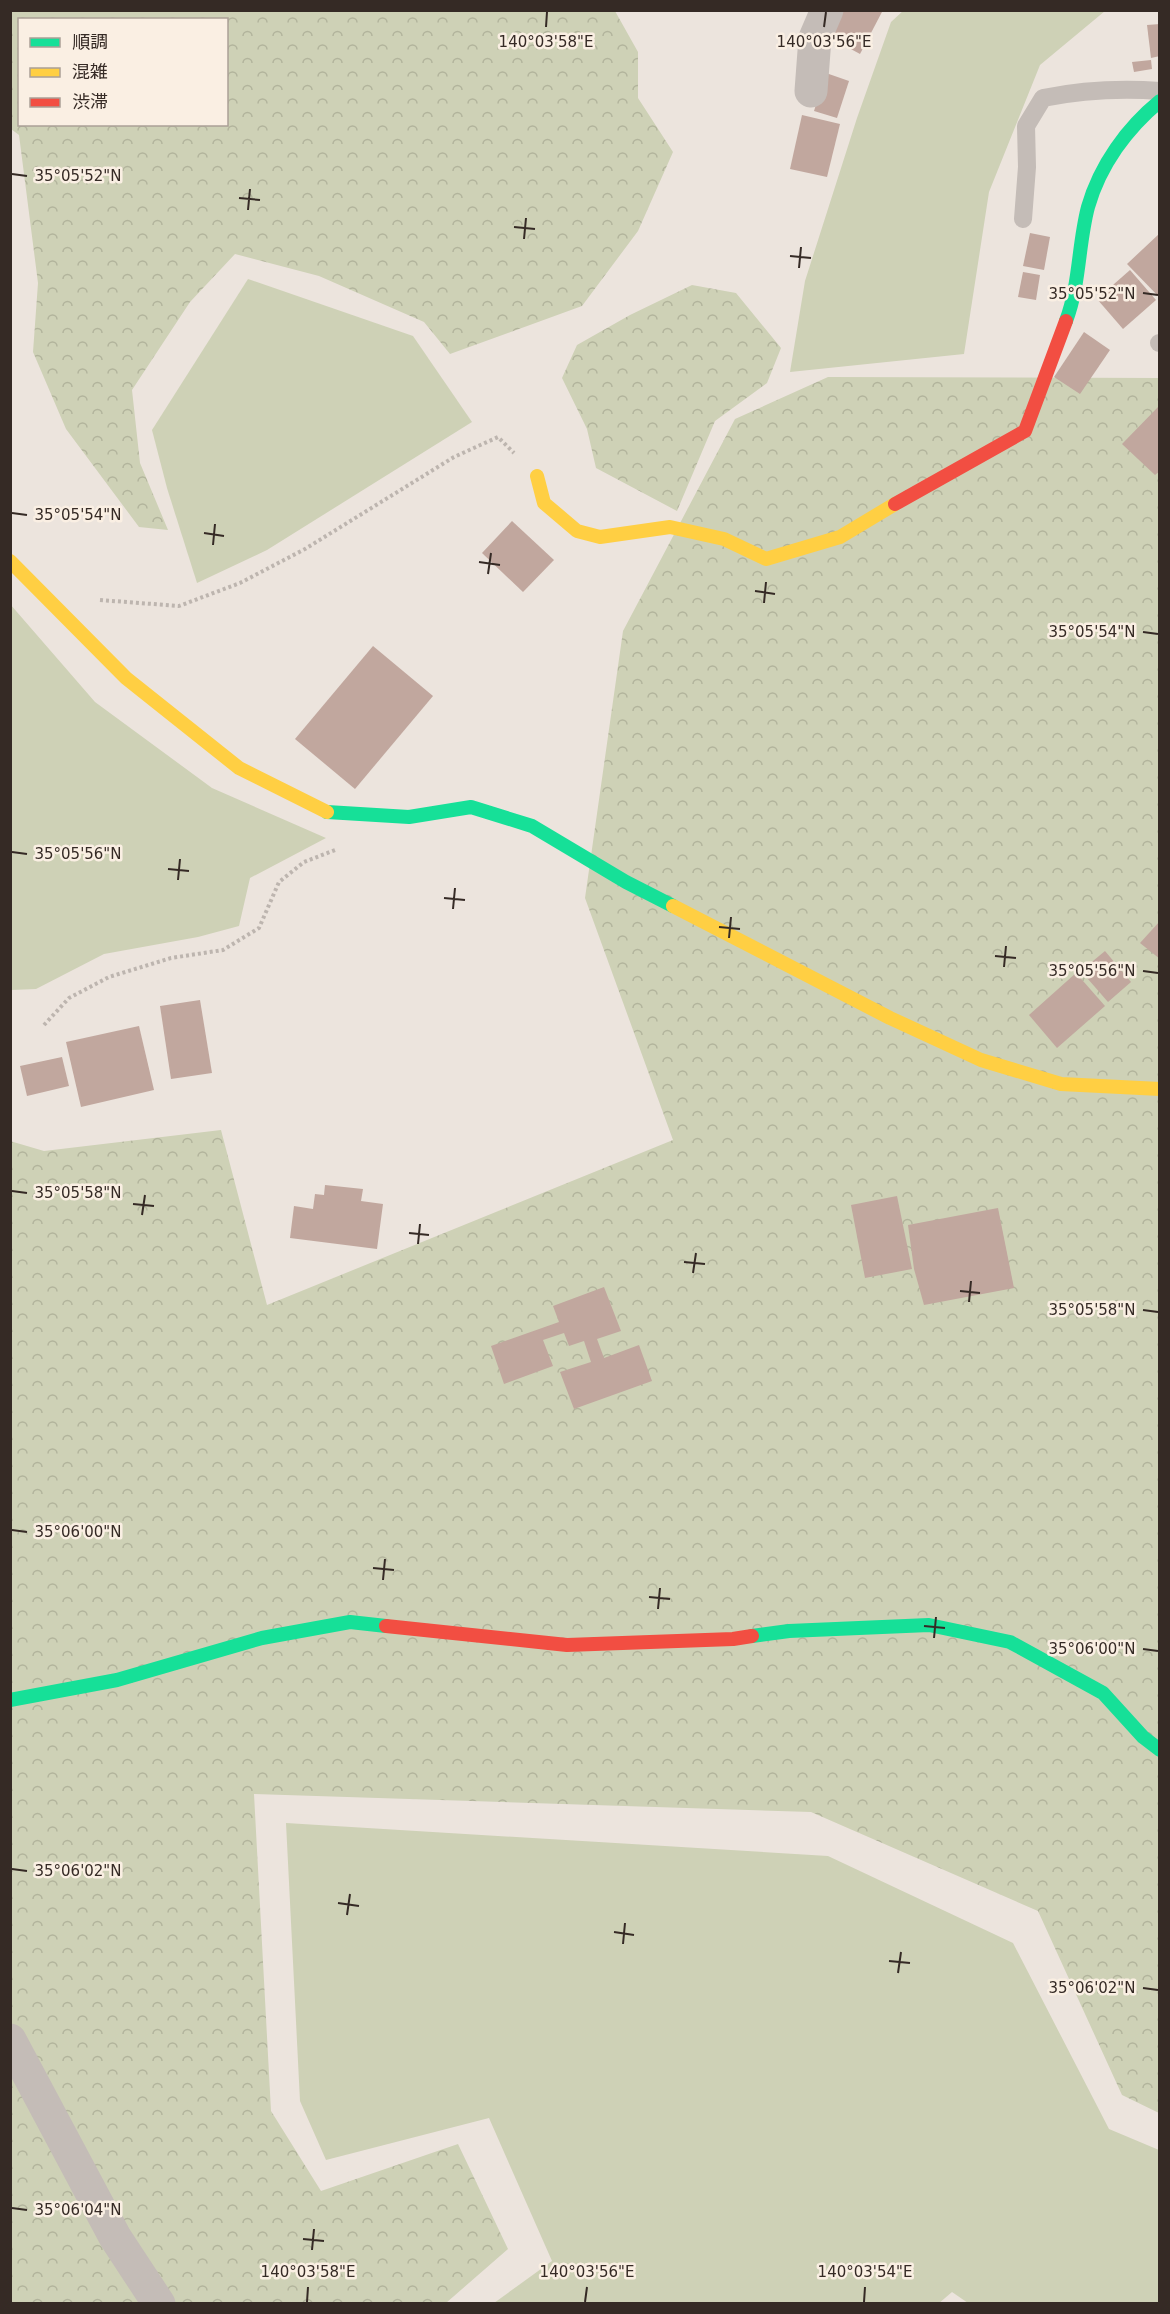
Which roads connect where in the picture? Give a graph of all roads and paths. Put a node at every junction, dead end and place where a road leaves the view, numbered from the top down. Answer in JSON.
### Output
{"nodes":[{"id":1,"x":827,"y":10,"type":"edge"},
{"id":2,"x":811,"y":91,"type":"dead end"},
{"id":3,"x":1160,"y":91,"type":"edge"},
{"id":4,"x":1160,"y":101,"type":"edge"},
{"id":5,"x":1023,"y":219,"type":"dead end"},
{"id":6,"x":537,"y":476,"type":"joint"},
{"id":7,"x":10,"y":561,"type":"edge"},
{"id":8,"x":90,"y":596,"type":"dead end"},
{"id":9,"x":372,"y":814,"type":"junction"},
{"id":10,"x":44,"y":1025,"type":"dead end"},
{"id":11,"x":1160,"y":1089,"type":"edge"},
{"id":12,"x":10,"y":1700,"type":"edge"},
{"id":13,"x":1160,"y":1750,"type":"edge"},
{"id":14,"x":10,"y":2040,"type":"edge"},
{"id":15,"x":159,"y":2304,"type":"edge"}],
"edges":[{"from":1,"to":2,"type":"street"},
{"from":3,"to":5,"type":"lane"},
{"from":4,"to":6,"type":"street"},
{"from":6,"to":8,"type":"path"},
{"from":7,"to":9,"type":"street"},
{"from":9,"to":10,"type":"path"},
{"from":9,"to":11,"type":"street"},
{"from":12,"to":13,"type":"street"},
{"from":14,"to":15,"type":"street"}]}
